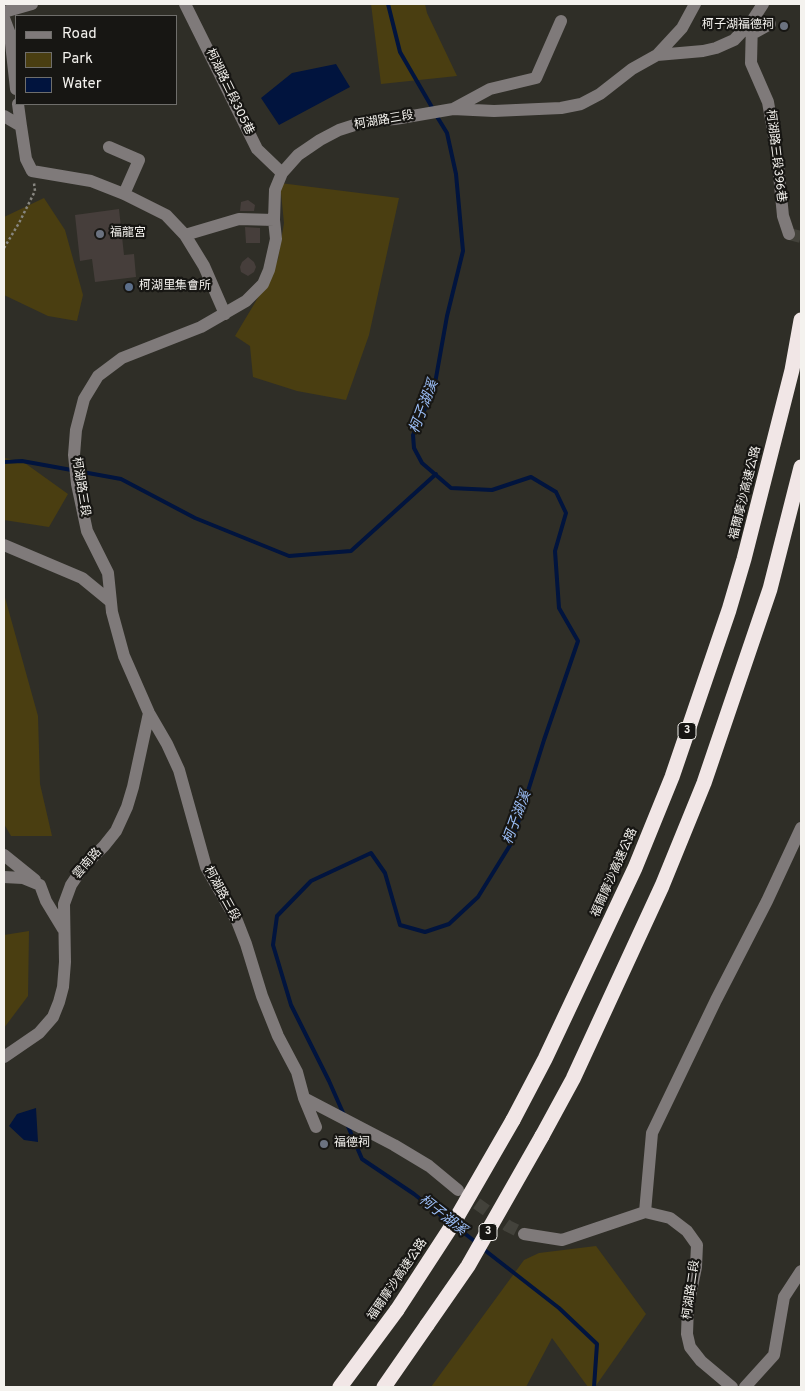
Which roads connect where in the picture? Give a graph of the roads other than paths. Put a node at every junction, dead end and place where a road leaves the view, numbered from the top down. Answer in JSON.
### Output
{"nodes":[{"id":1,"x":32,"y":4,"type":"edge"},
{"id":2,"x":185,"y":4,"type":"edge"},
{"id":3,"x":695,"y":4,"type":"edge"},
{"id":4,"x":764,"y":4,"type":"edge"},
{"id":5,"x":4,"y":12,"type":"edge"},
{"id":6,"x":4,"y":18,"type":"edge"},
{"id":7,"x":561,"y":21,"type":"dead end"},
{"id":8,"x":770,"y":24,"type":"dead end"},
{"id":9,"x":752,"y":28,"type":"junction"},
{"id":10,"x":656,"y":55,"type":"junction"},
{"id":11,"x":15,"y":80,"type":"edge"},
{"id":12,"x":18,"y":105,"type":"edge"},
{"id":13,"x":453,"y":109,"type":"junction"},
{"id":14,"x":4,"y":116,"type":"edge"},
{"id":15,"x":21,"y":126,"type":"junction"},
{"id":16,"x":110,"y":147,"type":"dead end"},
{"id":17,"x":282,"y":173,"type":"junction"},
{"id":18,"x":124,"y":194,"type":"junction"},
{"id":19,"x":274,"y":220,"type":"junction"},
{"id":20,"x":789,"y":234,"type":"dead end"},
{"id":21,"x":185,"y":235,"type":"junction"},
{"id":22,"x":225,"y":314,"type":"junction"},
{"id":23,"x":801,"y":320,"type":"edge"},
{"id":24,"x":801,"y":467,"type":"edge"},
{"id":25,"x":4,"y":545,"type":"edge"},
{"id":26,"x":110,"y":601,"type":"junction"},
{"id":27,"x":148,"y":713,"type":"junction"},
{"id":28,"x":801,"y":828,"type":"edge"},
{"id":29,"x":4,"y":855,"type":"edge"},
{"id":30,"x":4,"y":877,"type":"edge"},
{"id":31,"x":40,"y":885,"type":"junction"},
{"id":32,"x":63,"y":929,"type":"junction"},
{"id":33,"x":4,"y":1057,"type":"edge"},
{"id":34,"x":304,"y":1098,"type":"junction"},
{"id":35,"x":316,"y":1127,"type":"dead end"},
{"id":36,"x":458,"y":1190,"type":"tunnel mouth"},
{"id":37,"x":645,"y":1212,"type":"junction"},
{"id":38,"x":524,"y":1234,"type":"tunnel mouth"},
{"id":39,"x":801,"y":1271,"type":"edge"},
{"id":40,"x":340,"y":1387,"type":"edge"},
{"id":41,"x":384,"y":1387,"type":"edge"},
{"id":42,"x":732,"y":1387,"type":"edge"},
{"id":43,"x":745,"y":1387,"type":"edge"}],
"edges":[{"from":1,"to":5,"type":"street"},
{"from":2,"to":17,"type":"street","name":"柯湖路三段305巷"},
{"from":3,"to":10,"type":"street"},
{"from":4,"to":9,"type":"street","name":"柯湖路三段"},
{"from":6,"to":11,"type":"street"},
{"from":7,"to":13,"type":"street"},
{"from":8,"to":9,"type":"street"},
{"from":9,"to":10,"type":"street","name":"柯湖路三段"},
{"from":9,"to":20,"type":"street","name":"柯湖路三段396巷"},
{"from":10,"to":13,"type":"street","name":"柯湖路三段"},
{"from":12,"to":15,"type":"street"},
{"from":13,"to":17,"type":"street","name":"柯湖路三段"},
{"from":14,"to":15,"type":"street"},
{"from":15,"to":18,"type":"street"},
{"from":16,"to":18,"type":"street"},
{"from":17,"to":19,"type":"street","name":"柯湖路三段"},
{"from":18,"to":21,"type":"street"},
{"from":19,"to":21,"type":"street"},
{"from":19,"to":22,"type":"street","name":"柯湖路三段"},
{"from":21,"to":22,"type":"street"},
{"from":22,"to":26,"type":"street","name":"柯湖路三段"},
{"from":23,"to":40,"type":"highway","name":"福爾摩沙高速公路","number":"3","bridge":true},
{"from":24,"to":41,"type":"highway","number":"3","bridge":true},
{"from":25,"to":26,"type":"street"},
{"from":26,"to":27,"type":"street","name":"柯湖路三段"},
{"from":27,"to":32,"type":"street","name":"雲南路"},
{"from":27,"to":34,"type":"street","name":"柯湖路三段"},
{"from":28,"to":37,"type":"street"},
{"from":29,"to":31,"type":"street"},
{"from":30,"to":31,"type":"street"},
{"from":31,"to":32,"type":"street"},
{"from":32,"to":33,"type":"street","name":"雲南路"},
{"from":34,"to":35,"type":"street","name":"柯湖路三段"},
{"from":34,"to":36,"type":"street"},
{"from":37,"to":38,"type":"street"},
{"from":37,"to":42,"type":"street","name":"柯湖路二段"},
{"from":39,"to":43,"type":"street"}]}
